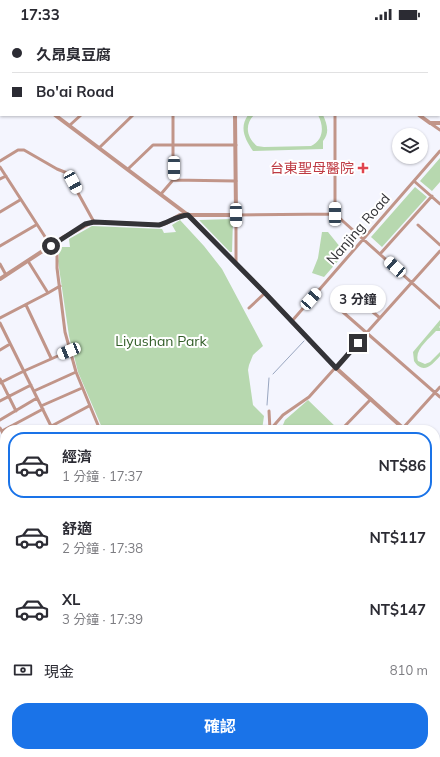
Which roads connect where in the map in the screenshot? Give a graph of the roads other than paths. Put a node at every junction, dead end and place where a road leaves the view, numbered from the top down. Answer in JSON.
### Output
{"nodes":[{"id":1,"x":56,"y":116,"type":"edge"},
{"id":2,"x":80,"y":116,"type":"edge"},
{"id":3,"x":132,"y":116,"type":"edge"},
{"id":4,"x":173,"y":116,"type":"edge"},
{"id":5,"x":235,"y":116,"type":"edge"},
{"id":6,"x":335,"y":116,"type":"edge"},
{"id":7,"x":420,"y":116,"type":"edge"},
{"id":8,"x":430,"y":123,"type":"junction"},
{"id":9,"x":440,"y":123,"type":"edge"},
{"id":10,"x":70,"y":125,"type":"junction"},
{"id":11,"x":440,"y":130,"type":"edge"},
{"id":12,"x":174,"y":145,"type":"junction"},
{"id":13,"x":236,"y":145,"type":"junction"},
{"id":14,"x":99,"y":148,"type":"junction"},
{"id":15,"x":440,"y":151,"type":"edge"},
{"id":16,"x":0,"y":161,"type":"edge"},
{"id":17,"x":0,"y":167,"type":"edge"},
{"id":18,"x":128,"y":170,"type":"junction"},
{"id":19,"x":6,"y":176,"type":"junction"},
{"id":20,"x":0,"y":179,"type":"edge"},
{"id":21,"x":174,"y":180,"type":"junction"},
{"id":22,"x":236,"y":180,"type":"junction"},
{"id":23,"x":414,"y":181,"type":"junction"},
{"id":24,"x":161,"y":194,"type":"junction"},
{"id":25,"x":432,"y":196,"type":"junction"},
{"id":26,"x":20,"y":200,"type":"junction"},
{"id":27,"x":440,"y":204,"type":"edge"},
{"id":28,"x":0,"y":212,"type":"edge"},
{"id":29,"x":335,"y":214,"type":"junction"},
{"id":30,"x":188,"y":215,"type":"junction"},
{"id":31,"x":236,"y":215,"type":"junction"},
{"id":32,"x":94,"y":222,"type":"junction"},
{"id":33,"x":36,"y":225,"type":"junction"},
{"id":34,"x":418,"y":225,"type":"dead end"},
{"id":35,"x":364,"y":239,"type":"junction"},
{"id":36,"x":57,"y":242,"type":"junction"},
{"id":37,"x":440,"y":245,"type":"edge"},
{"id":38,"x":0,"y":246,"type":"edge"},
{"id":39,"x":51,"y":246,"type":"junction"},
{"id":40,"x":440,"y":251,"type":"edge"},
{"id":41,"x":380,"y":254,"type":"junction"},
{"id":42,"x":28,"y":261,"type":"junction"},
{"id":43,"x":236,"y":263,"type":"junction"},
{"id":44,"x":0,"y":264,"type":"edge"},
{"id":45,"x":6,"y":275,"type":"junction"},
{"id":46,"x":0,"y":279,"type":"edge"},
{"id":47,"x":412,"y":283,"type":"junction"},
{"id":48,"x":60,"y":286,"type":"junction"},
{"id":49,"x":349,"y":292,"type":"dead end"},
{"id":50,"x":48,"y":293,"type":"junction"},
{"id":51,"x":265,"y":293,"type":"junction"},
{"id":52,"x":26,"y":305,"type":"junction"},
{"id":53,"x":336,"y":306,"type":"dead end"},
{"id":54,"x":249,"y":308,"type":"dead end"},
{"id":55,"x":440,"y":308,"type":"edge"},
{"id":56,"x":0,"y":318,"type":"edge"},
{"id":57,"x":380,"y":318,"type":"junction"},
{"id":58,"x":292,"y":321,"type":"junction"},
{"id":59,"x":0,"y":323,"type":"edge"},
{"id":60,"x":367,"y":333,"type":"junction"},
{"id":61,"x":10,"y":344,"type":"junction"},
{"id":62,"x":0,"y":350,"type":"edge"},
{"id":63,"x":69,"y":351,"type":"junction"},
{"id":64,"x":51,"y":358,"type":"junction"},
{"id":65,"x":336,"y":368,"type":"junction"},
{"id":66,"x":24,"y":371,"type":"junction"},
{"id":67,"x":76,"y":372,"type":"junction"},
{"id":68,"x":1,"y":382,"type":"edge"},
{"id":69,"x":31,"y":385,"type":"junction"},
{"id":70,"x":440,"y":387,"type":"edge"},
{"id":71,"x":82,"y":388,"type":"junction"},
{"id":72,"x":34,"y":391,"type":"junction"},
{"id":73,"x":435,"y":392,"type":"junction"},
{"id":74,"x":9,"y":396,"type":"junction"},
{"id":75,"x":440,"y":397,"type":"edge"},
{"id":76,"x":37,"y":398,"type":"junction"},
{"id":77,"x":371,"y":399,"type":"junction"},
{"id":78,"x":0,"y":401,"type":"edge"},
{"id":79,"x":89,"y":406,"type":"junction"},
{"id":80,"x":42,"y":408,"type":"junction"},
{"id":81,"x":16,"y":410,"type":"junction"},
{"id":82,"x":269,"y":411,"type":"dead end"},
{"id":83,"x":0,"y":420,"type":"edge"},
{"id":84,"x":10,"y":425,"type":"edge"},
{"id":85,"x":50,"y":425,"type":"edge"},
{"id":86,"x":53,"y":425,"type":"edge"},
{"id":87,"x":98,"y":425,"type":"edge"},
{"id":88,"x":270,"y":425,"type":"edge"},
{"id":89,"x":274,"y":425,"type":"edge"},
{"id":90,"x":347,"y":425,"type":"edge"},
{"id":91,"x":400,"y":425,"type":"edge"},
{"id":92,"x":407,"y":425,"type":"edge"}],
"edges":[{"from":1,"to":10,"type":"street"},
{"from":2,"to":10,"type":"street"},
{"from":3,"to":14,"type":"street"},
{"from":4,"to":12,"type":"street"},
{"from":5,"to":13,"type":"street"},
{"from":6,"to":29,"type":"street"},
{"from":7,"to":8,"type":"street"},
{"from":8,"to":9,"type":"street"},
{"from":8,"to":11,"type":"street"},
{"from":10,"to":14,"type":"street"},
{"from":12,"to":13,"type":"street"},
{"from":12,"to":18,"type":"street"},
{"from":12,"to":21,"type":"street"},
{"from":13,"to":22,"type":"street"},
{"from":14,"to":18,"type":"street"},
{"from":15,"to":23,"type":"street","name":"Nanjing Road"},
{"from":16,"to":32,"type":"street"},
{"from":17,"to":19,"type":"street"},
{"from":18,"to":24,"type":"street"},
{"from":19,"to":20,"type":"street"},
{"from":19,"to":26,"type":"street"},
{"from":21,"to":22,"type":"street"},
{"from":21,"to":24,"type":"street"},
{"from":22,"to":31,"type":"street"},
{"from":23,"to":25,"type":"street"},
{"from":23,"to":35,"type":"street","name":"Nanjing Road"},
{"from":24,"to":30,"type":"street"},
{"from":25,"to":27,"type":"street"},
{"from":25,"to":41,"type":"street"},
{"from":26,"to":28,"type":"street"},
{"from":26,"to":33,"type":"street"},
{"from":29,"to":31,"type":"street"},
{"from":29,"to":35,"type":"street"},
{"from":30,"to":31,"type":"street"},
{"from":30,"to":32,"type":"street"},
{"from":30,"to":43,"type":"street"},
{"from":31,"to":43,"type":"street"},
{"from":32,"to":36,"type":"street"},
{"from":33,"to":38,"type":"street"},
{"from":33,"to":39,"type":"street"},
{"from":34,"to":37,"type":"street"},
{"from":35,"to":41,"type":"street"},
{"from":35,"to":58,"type":"street","name":"Nanjing Road"},
{"from":36,"to":39,"type":"street"},
{"from":36,"to":48,"type":"street"},
{"from":39,"to":42,"type":"street"},
{"from":40,"to":47,"type":"street"},
{"from":41,"to":47,"type":"street"},
{"from":42,"to":45,"type":"street"},
{"from":42,"to":50,"type":"street"},
{"from":43,"to":51,"type":"street"},
{"from":44,"to":45,"type":"street"},
{"from":45,"to":46,"type":"street"},
{"from":47,"to":55,"type":"street"},
{"from":47,"to":57,"type":"street"},
{"from":48,"to":50,"type":"street"},
{"from":48,"to":63,"type":"street"},
{"from":49,"to":57,"type":"street"},
{"from":50,"to":52,"type":"street"},
{"from":51,"to":54,"type":"street"},
{"from":51,"to":58,"type":"street"},
{"from":52,"to":56,"type":"street"},
{"from":52,"to":64,"type":"street"},
{"from":53,"to":60,"type":"street"},
{"from":57,"to":60,"type":"street"},
{"from":58,"to":65,"type":"street"},
{"from":59,"to":61,"type":"street"},
{"from":60,"to":65,"type":"street"},
{"from":60,"to":73,"type":"street"},
{"from":61,"to":62,"type":"street"},
{"from":61,"to":66,"type":"street"},
{"from":63,"to":64,"type":"street"},
{"from":63,"to":67,"type":"street"},
{"from":64,"to":66,"type":"street"},
{"from":65,"to":77,"type":"street"},
{"from":65,"to":89,"type":"street"},
{"from":66,"to":68,"type":"street"},
{"from":66,"to":69,"type":"street"},
{"from":67,"to":71,"type":"street"},
{"from":67,"to":72,"type":"street"},
{"from":68,"to":74,"type":"street"},
{"from":69,"to":72,"type":"street"},
{"from":69,"to":74,"type":"street"},
{"from":70,"to":73,"type":"street"},
{"from":71,"to":79,"type":"street"},
{"from":71,"to":80,"type":"street"},
{"from":72,"to":76,"type":"street"},
{"from":73,"to":75,"type":"street"},
{"from":73,"to":92,"type":"street"},
{"from":74,"to":78,"type":"street"},
{"from":74,"to":81,"type":"street"},
{"from":76,"to":80,"type":"street"},
{"from":76,"to":81,"type":"street"},
{"from":77,"to":90,"type":"street"},
{"from":77,"to":91,"type":"street"},
{"from":79,"to":86,"type":"street"},
{"from":79,"to":87,"type":"street"},
{"from":80,"to":84,"type":"street"},
{"from":80,"to":85,"type":"street"},
{"from":81,"to":83,"type":"street"},
{"from":82,"to":88,"type":"street"}]}
